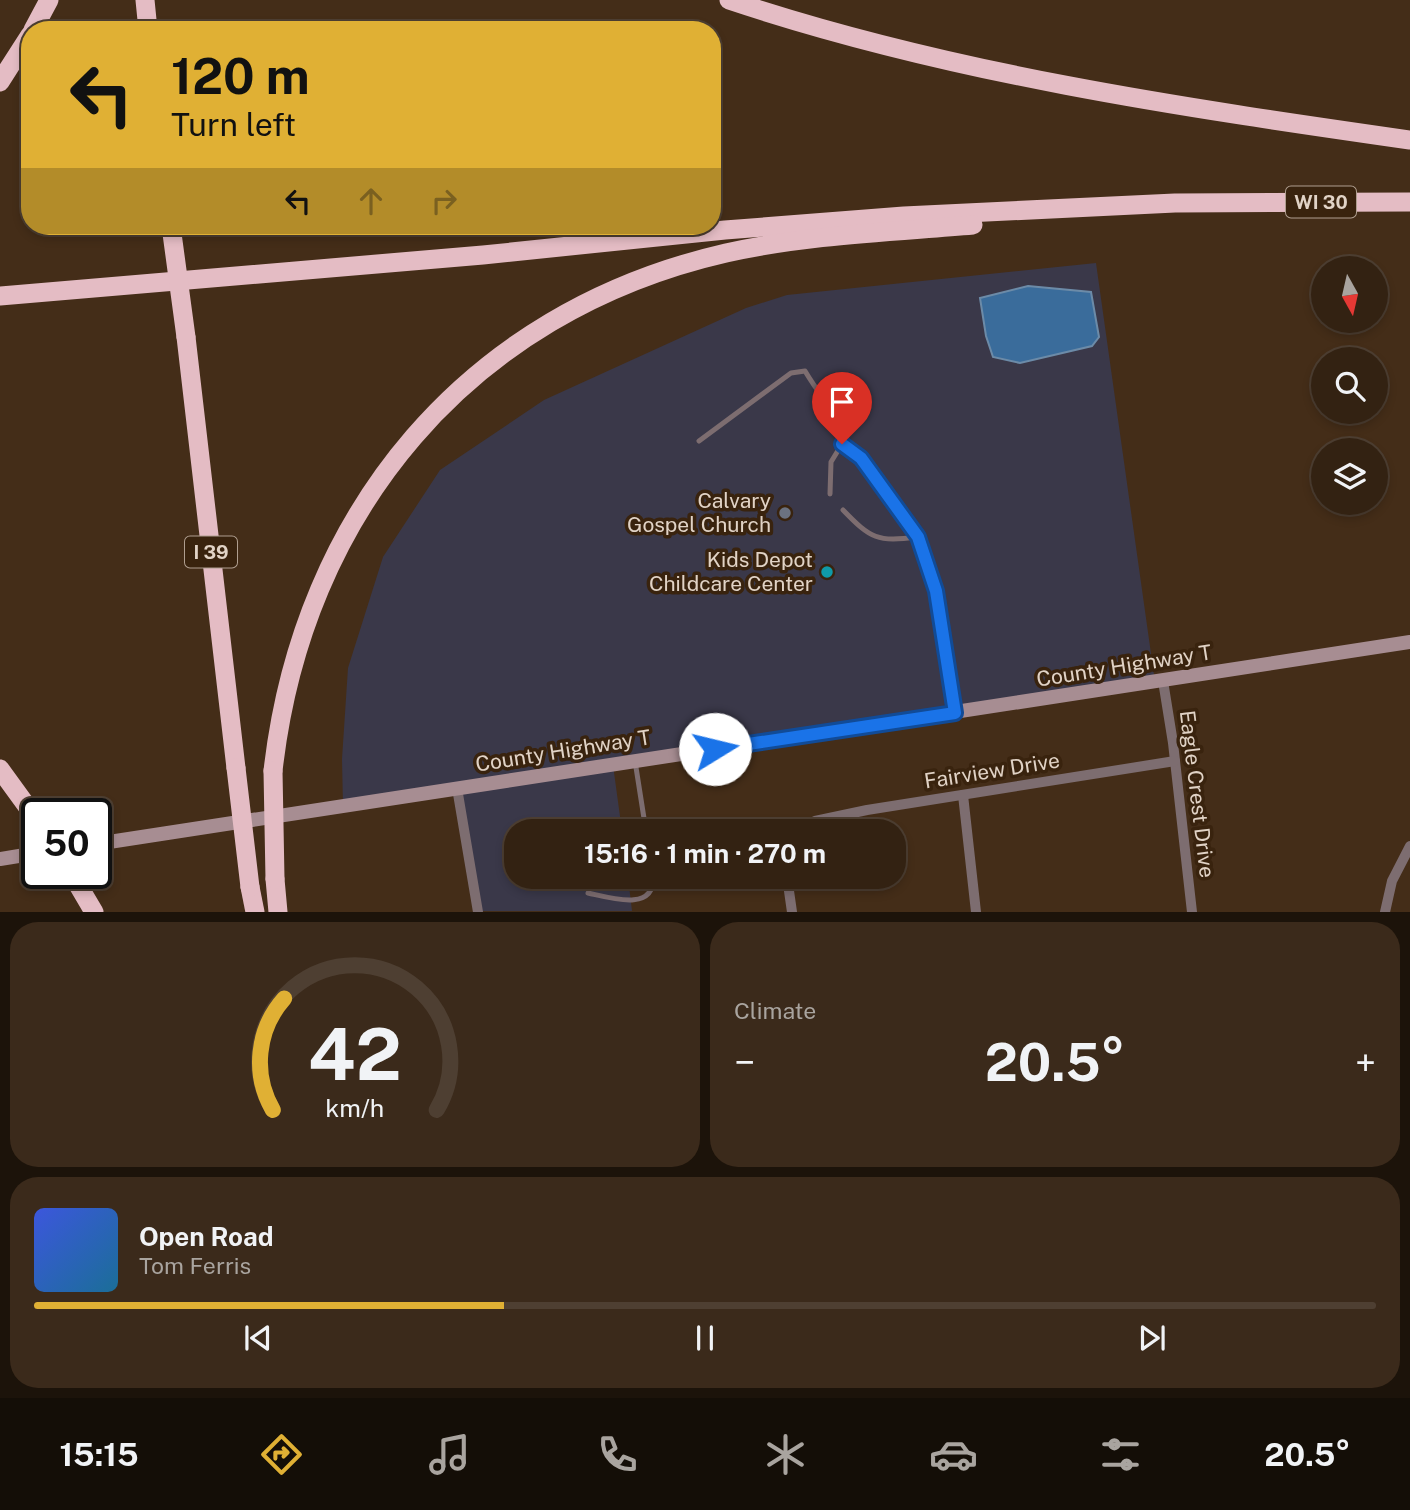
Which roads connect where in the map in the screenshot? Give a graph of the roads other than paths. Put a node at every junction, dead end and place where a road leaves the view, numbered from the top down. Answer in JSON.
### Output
{"nodes":[{"id":1,"x":49,"y":0,"type":"edge"},
{"id":2,"x":145,"y":0,"type":"edge"},
{"id":3,"x":729,"y":0,"type":"edge"},
{"id":4,"x":38,"y":21,"type":"edge"},
{"id":5,"x":147,"y":21,"type":"edge"},
{"id":6,"x":21,"y":49,"type":"edge"},
{"id":7,"x":0,"y":82,"type":"edge"},
{"id":8,"x":1410,"y":140,"type":"edge"},
{"id":9,"x":1410,"y":202,"type":"edge"},
{"id":10,"x":1233,"y":203,"type":"junction"},
{"id":11,"x":721,"y":230,"type":"edge"},
{"id":12,"x":173,"y":235,"type":"edge"},
{"id":13,"x":675,"y":235,"type":"edge"},
{"id":14,"x":0,"y":296,"type":"edge"},
{"id":15,"x":699,"y":441,"type":"dead end"},
{"id":16,"x":844,"y":445,"type":"junction"},
{"id":17,"x":830,"y":494,"type":"dead end"},
{"id":18,"x":843,"y":510,"type":"dead end"},
{"id":19,"x":918,"y":537,"type":"junction"},
{"id":20,"x":1410,"y":642,"type":"edge"},
{"id":21,"x":1163,"y":681,"type":"junction"},
{"id":22,"x":955,"y":713,"type":"junction"},
{"id":23,"x":635,"y":761,"type":"junction"},
{"id":24,"x":1175,"y":761,"type":"junction"},
{"id":25,"x":0,"y":769,"type":"edge"},
{"id":26,"x":457,"y":788,"type":"junction"},
{"id":27,"x":963,"y":795,"type":"junction"},
{"id":28,"x":21,"y":798,"type":"edge"},
{"id":29,"x":644,"y":819,"type":"edge"},
{"id":30,"x":824,"y":819,"type":"edge"},
{"id":31,"x":112,"y":842,"type":"edge"},
{"id":32,"x":1410,"y":846,"type":"edge"},
{"id":33,"x":21,"y":856,"type":"edge"},
{"id":34,"x":0,"y":859,"type":"edge"},
{"id":35,"x":81,"y":889,"type":"edge"},
{"id":36,"x":652,"y":889,"type":"edge"},
{"id":37,"x":789,"y":889,"type":"edge"},
{"id":38,"x":588,"y":893,"type":"dead end"},
{"id":39,"x":94,"y":912,"type":"edge"},
{"id":40,"x":255,"y":912,"type":"edge"},
{"id":41,"x":278,"y":912,"type":"edge"},
{"id":42,"x":478,"y":912,"type":"edge"},
{"id":43,"x":792,"y":912,"type":"edge"},
{"id":44,"x":976,"y":912,"type":"edge"},
{"id":45,"x":1192,"y":912,"type":"edge"},
{"id":46,"x":1385,"y":912,"type":"edge"}],
"edges":[{"from":1,"to":4,"type":"highway"},
{"from":2,"to":5,"type":"highway"},
{"from":3,"to":8,"type":"highway"},
{"from":6,"to":7,"type":"highway"},
{"from":9,"to":10,"type":"highway","number":"WI 30"},
{"from":10,"to":11,"type":"highway","number":"WI 30"},
{"from":10,"to":41,"type":"highway","bridge":true},
{"from":12,"to":40,"type":"highway","number":"I 39","bridge":true},
{"from":13,"to":14,"type":"highway","number":"WI 30"},
{"from":15,"to":16,"type":"lane"},
{"from":16,"to":17,"type":"lane"},
{"from":16,"to":19,"type":"lane"},
{"from":18,"to":19,"type":"lane"},
{"from":19,"to":22,"type":"lane"},
{"from":20,"to":21,"type":"main road","name":"County Highway T"},
{"from":21,"to":22,"type":"main road","name":"County Highway T"},
{"from":21,"to":24,"type":"street","name":"Eagle Crest Drive"},
{"from":22,"to":23,"type":"main road","name":"County Highway T"},
{"from":23,"to":26,"type":"main road","name":"County Highway T"},
{"from":23,"to":29,"type":"lane"},
{"from":24,"to":27,"type":"street","name":"Fairview Drive"},
{"from":24,"to":45,"type":"street","name":"Eagle Crest Drive"},
{"from":25,"to":28,"type":"highway"},
{"from":26,"to":31,"type":"main road","name":"County Highway T"},
{"from":26,"to":42,"type":"street"},
{"from":27,"to":30,"type":"street","name":"Fairview Drive"},
{"from":27,"to":44,"type":"street"},
{"from":32,"to":46,"type":"street"},
{"from":33,"to":34,"type":"main road"},
{"from":35,"to":39,"type":"highway"},
{"from":36,"to":38,"type":"lane"},
{"from":37,"to":43,"type":"street"}]}
